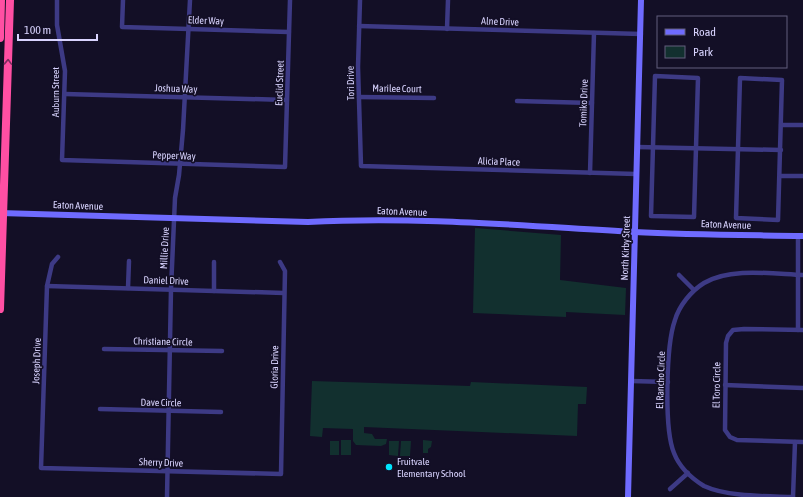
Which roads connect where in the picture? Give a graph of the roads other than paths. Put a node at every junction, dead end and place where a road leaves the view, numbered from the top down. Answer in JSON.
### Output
{"nodes":[{"id":1,"x":1,"y":0,"type":"edge"},
{"id":2,"x":10,"y":0,"type":"edge"},
{"id":3,"x":57,"y":0,"type":"edge"},
{"id":4,"x":123,"y":0,"type":"edge"},
{"id":5,"x":190,"y":0,"type":"edge"},
{"id":6,"x":290,"y":0,"type":"edge"},
{"id":7,"x":360,"y":0,"type":"edge"},
{"id":8,"x":448,"y":0,"type":"edge"},
{"id":9,"x":641,"y":0,"type":"edge"},
{"id":10,"x":3,"y":21,"type":"edge"},
{"id":11,"x":359,"y":26,"type":"junction"},
{"id":12,"x":189,"y":29,"type":"junction"},
{"id":13,"x":447,"y":29,"type":"junction"},
{"id":14,"x":289,"y":32,"type":"junction"},
{"id":15,"x":594,"y":33,"type":"junction"},
{"id":16,"x":641,"y":34,"type":"junction"},
{"id":17,"x":0,"y":38,"type":"edge"},
{"id":18,"x":65,"y":94,"type":"junction"},
{"id":19,"x":185,"y":97,"type":"junction"},
{"id":20,"x":359,"y":97,"type":"junction"},
{"id":21,"x":434,"y":98,"type":"dead end"},
{"id":22,"x":287,"y":100,"type":"junction"},
{"id":23,"x":517,"y":101,"type":"dead end"},
{"id":24,"x":592,"y":103,"type":"junction"},
{"id":25,"x":781,"y":125,"type":"junction"},
{"id":26,"x":803,"y":125,"type":"edge"},
{"id":27,"x":637,"y":146,"type":"junction"},
{"id":28,"x":653,"y":147,"type":"junction"},
{"id":29,"x":695,"y":148,"type":"junction"},
{"id":30,"x":738,"y":149,"type":"junction"},
{"id":31,"x":780,"y":150,"type":"junction"},
{"id":32,"x":62,"y":160,"type":"joint"},
{"id":33,"x":180,"y":164,"type":"junction"},
{"id":34,"x":361,"y":166,"type":"joint"},
{"id":35,"x":285,"y":167,"type":"joint"},
{"id":36,"x":590,"y":173,"type":"junction"},
{"id":37,"x":636,"y":174,"type":"junction"},
{"id":38,"x":780,"y":176,"type":"junction"},
{"id":39,"x":803,"y":176,"type":"edge"},
{"id":40,"x":1,"y":213,"type":"edge"},
{"id":41,"x":174,"y":218,"type":"junction"},
{"id":42,"x":635,"y":232,"type":"junction"},
{"id":43,"x":801,"y":236,"type":"edge"},
{"id":44,"x":58,"y":257,"type":"dead end"},
{"id":45,"x":129,"y":261,"type":"dead end"},
{"id":46,"x":214,"y":262,"type":"dead end"},
{"id":47,"x":280,"y":262,"type":"dead end"},
{"id":48,"x":679,"y":275,"type":"dead end"},
{"id":49,"x":801,"y":275,"type":"edge"},
{"id":50,"x":47,"y":286,"type":"junction"},
{"id":51,"x":128,"y":288,"type":"junction"},
{"id":52,"x":171,"y":289,"type":"junction"},
{"id":53,"x":694,"y":290,"type":"junction"},
{"id":54,"x":214,"y":291,"type":"junction"},
{"id":55,"x":284,"y":293,"type":"junction"},
{"id":56,"x":0,"y":309,"type":"edge"},
{"id":57,"x":800,"y":330,"type":"edge"},
{"id":58,"x":104,"y":349,"type":"dead end"},
{"id":59,"x":170,"y":350,"type":"junction"},
{"id":60,"x":222,"y":351,"type":"dead end"},
{"id":61,"x":631,"y":381,"type":"junction"},
{"id":62,"x":668,"y":382,"type":"junction"},
{"id":63,"x":725,"y":385,"type":"junction"},
{"id":64,"x":803,"y":388,"type":"edge"},
{"id":65,"x":100,"y":409,"type":"dead end"},
{"id":66,"x":169,"y":412,"type":"junction"},
{"id":67,"x":221,"y":412,"type":"dead end"},
{"id":68,"x":795,"y":442,"type":"junction"},
{"id":69,"x":803,"y":442,"type":"edge"},
{"id":70,"x":41,"y":468,"type":"joint"},
{"id":71,"x":168,"y":472,"type":"junction"},
{"id":72,"x":688,"y":473,"type":"junction"},
{"id":73,"x":281,"y":474,"type":"joint"},
{"id":74,"x":670,"y":489,"type":"dead end"},
{"id":75,"x":167,"y":497,"type":"edge"},
{"id":76,"x":628,"y":497,"type":"edge"},
{"id":77,"x":793,"y":497,"type":"edge"}],
"edges":[{"from":1,"to":10,"type":"highway"},
{"from":2,"to":10,"type":"highway"},
{"from":3,"to":18,"type":"street","name":"Auburn Street"},
{"from":4,"to":12,"type":"street","name":"Elder Way"},
{"from":5,"to":12,"type":"street","name":"Millie Drive"},
{"from":6,"to":14,"type":"street","name":"Euclid Street"},
{"from":7,"to":11,"type":"street","name":"Tori Drive"},
{"from":8,"to":13,"type":"street"},
{"from":9,"to":16,"type":"street","name":"North Kirby Street"},
{"from":10,"to":17,"type":"highway"},
{"from":40,"to":10,"type":"highway","one_way":true},
{"from":11,"to":13,"type":"street","name":"Alne Drive"},
{"from":11,"to":20,"type":"street","name":"Tori Drive"},
{"from":12,"to":14,"type":"street","name":"Elder Way"},
{"from":12,"to":19,"type":"street","name":"Millie Drive"},
{"from":13,"to":15,"type":"street","name":"Alne Drive"},
{"from":14,"to":22,"type":"street","name":"Euclid Street"},
{"from":15,"to":16,"type":"street","name":"Alne Drive"},
{"from":15,"to":24,"type":"street","name":"Tomiko Drive"},
{"from":16,"to":27,"type":"street","name":"North Kirby Street"},
{"from":18,"to":19,"type":"street","name":"Joshua Way"},
{"from":18,"to":32,"type":"street","name":"Auburn Street"},
{"from":19,"to":22,"type":"street","name":"Joshua Way"},
{"from":19,"to":33,"type":"street","name":"Millie Drive"},
{"from":20,"to":21,"type":"street","name":"Marilee Court"},
{"from":20,"to":34,"type":"street","name":"Tori Drive"},
{"from":22,"to":35,"type":"street","name":"Euclid Street"},
{"from":23,"to":24,"type":"street"},
{"from":24,"to":36,"type":"street","name":"Tomiko Drive"},
{"from":25,"to":26,"type":"street"},
{"from":25,"to":30,"type":"street"},
{"from":25,"to":31,"type":"street"},
{"from":27,"to":28,"type":"street"},
{"from":27,"to":37,"type":"street","name":"North Kirby Street"},
{"from":28,"to":29,"type":"street"},
{"from":28,"to":29,"type":"street"},
{"from":28,"to":29,"type":"street"},
{"from":29,"to":30,"type":"street"},
{"from":30,"to":31,"type":"street"},
{"from":30,"to":38,"type":"street"},
{"from":31,"to":38,"type":"street"},
{"from":32,"to":33,"type":"street","name":"Pepper Way"},
{"from":33,"to":35,"type":"street","name":"Pepper Way"},
{"from":33,"to":41,"type":"street","name":"Millie Drive"},
{"from":34,"to":36,"type":"street","name":"Alicia Place"},
{"from":36,"to":37,"type":"street","name":"Alicia Place"},
{"from":37,"to":42,"type":"street","name":"North Kirby Street"},
{"from":38,"to":39,"type":"street"},
{"from":40,"to":41,"type":"street","name":"Eaton Avenue"},
{"from":40,"to":56,"type":"highway"},
{"from":41,"to":42,"type":"street","name":"Eaton Avenue"},
{"from":41,"to":52,"type":"street","name":"Millie Drive"},
{"from":42,"to":43,"type":"street","name":"Eaton Avenue"},
{"from":42,"to":61,"type":"street","name":"North Kirby Street"},
{"from":43,"to":49,"type":"street"},
{"from":44,"to":50,"type":"street","name":"Joseph Drive"},
{"from":45,"to":51,"type":"street"},
{"from":46,"to":54,"type":"street"},
{"from":47,"to":55,"type":"street","name":"Gloria Drive"},
{"from":48,"to":53,"type":"street"},
{"from":49,"to":53,"type":"street","name":"El Rancho Circle"},
{"from":49,"to":57,"type":"street"},
{"from":50,"to":51,"type":"street","name":"Daniel Drive"},
{"from":50,"to":70,"type":"street","name":"Joseph Drive"},
{"from":51,"to":52,"type":"street","name":"Daniel Drive"},
{"from":52,"to":54,"type":"street","name":"Daniel Drive"},
{"from":52,"to":59,"type":"street","name":"Millie Drive"},
{"from":53,"to":62,"type":"street","name":"El Rancho Circle"},
{"from":54,"to":55,"type":"street","name":"Daniel Drive"},
{"from":55,"to":73,"type":"street","name":"Gloria Drive"},
{"from":57,"to":63,"type":"street","name":"El Toro Circle"},
{"from":58,"to":59,"type":"street","name":"Christiane Circle"},
{"from":59,"to":60,"type":"street","name":"Christiane Circle"},
{"from":59,"to":66,"type":"street","name":"Millie Drive"},
{"from":61,"to":62,"type":"street"},
{"from":61,"to":76,"type":"street","name":"North Kirby Street"},
{"from":62,"to":72,"type":"street","name":"El Rancho Circle"},
{"from":63,"to":64,"type":"street"},
{"from":63,"to":68,"type":"street","name":"El Toro Circle"},
{"from":65,"to":66,"type":"street","name":"Dave Circle"},
{"from":66,"to":67,"type":"street","name":"Dave Circle"},
{"from":66,"to":71,"type":"street","name":"Millie Drive"},
{"from":68,"to":69,"type":"street","name":"El Toro Circle"},
{"from":68,"to":77,"type":"street"},
{"from":70,"to":71,"type":"street","name":"Sherry Drive"},
{"from":71,"to":73,"type":"street","name":"Sherry Drive"},
{"from":71,"to":75,"type":"street","name":"Millie Drive"},
{"from":72,"to":74,"type":"street"},
{"from":72,"to":77,"type":"street","name":"El Rancho Circle"}]}
